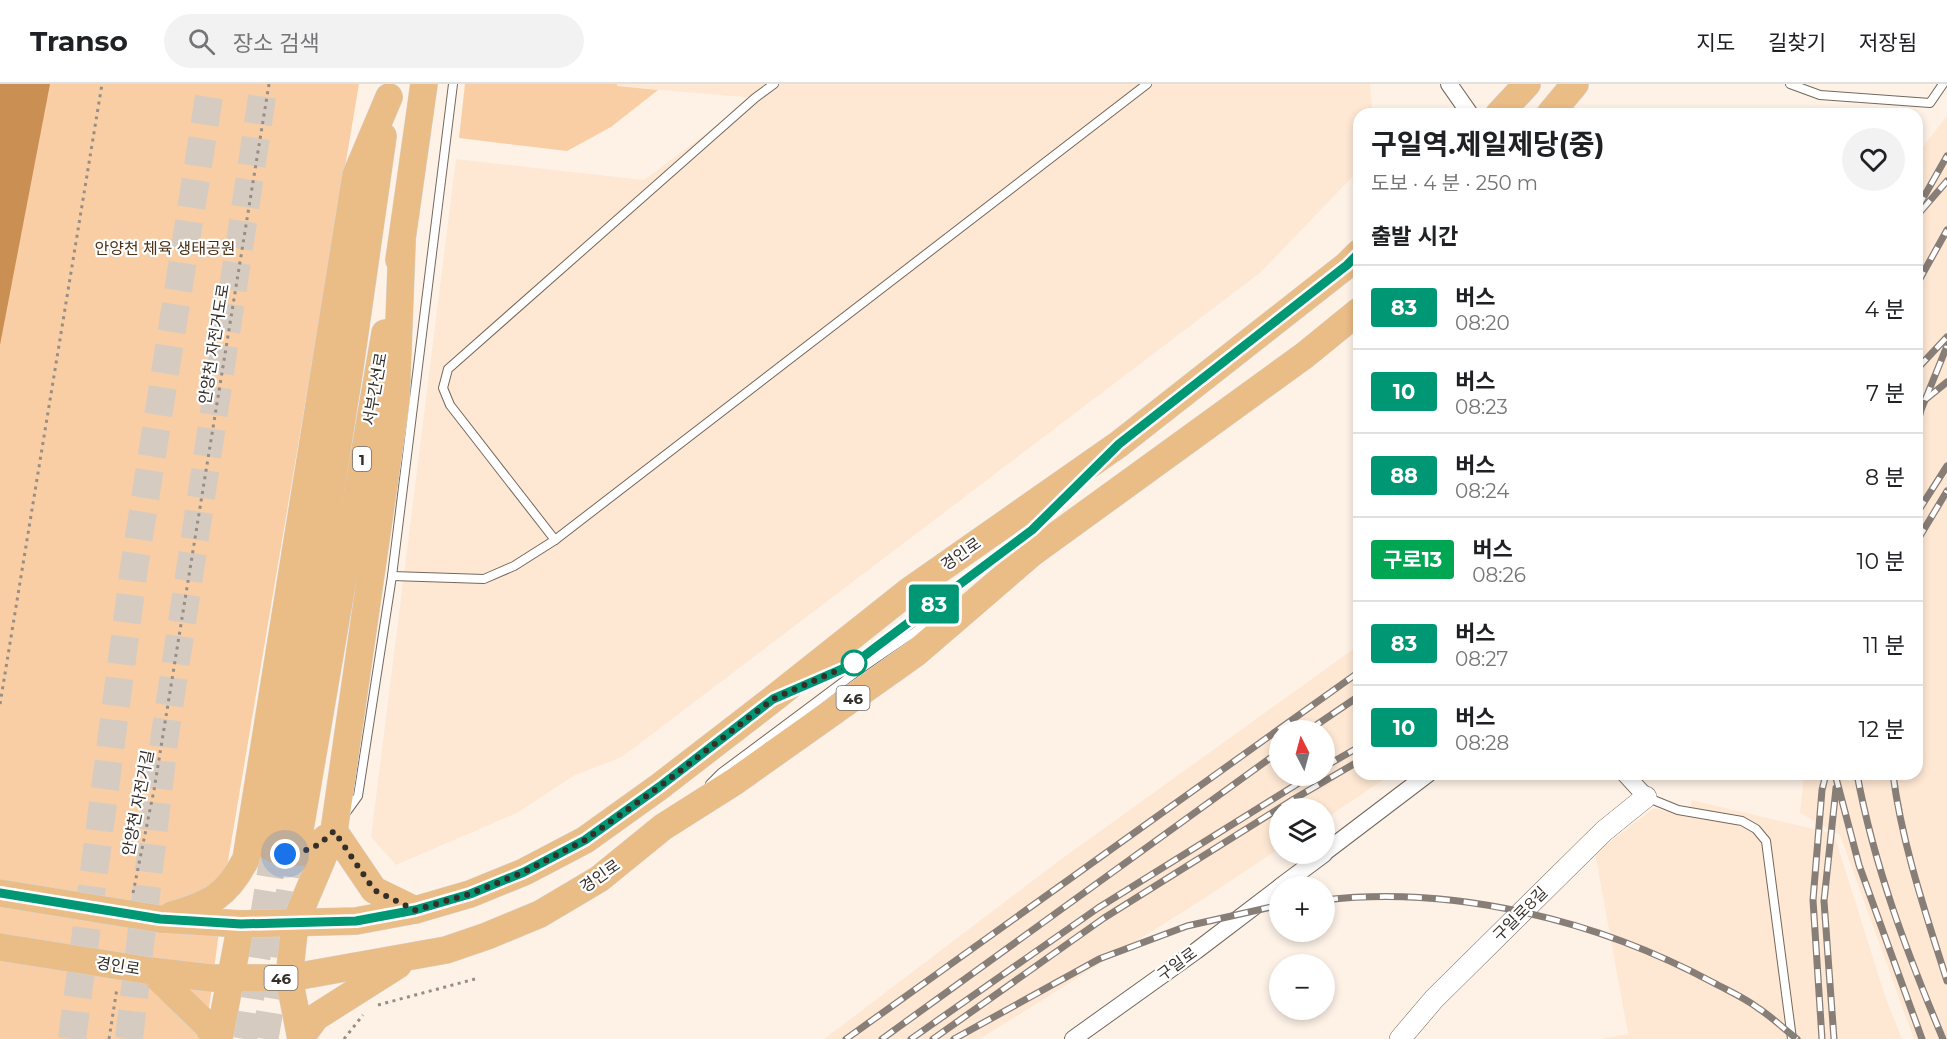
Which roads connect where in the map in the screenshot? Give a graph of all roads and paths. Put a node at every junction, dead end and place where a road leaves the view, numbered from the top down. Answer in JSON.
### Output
{"nodes":[{"id":1,"x":102,"y":84,"type":"edge"},
{"id":2,"x":269,"y":84,"type":"edge"},
{"id":3,"x":424,"y":84,"type":"edge"},
{"id":4,"x":453,"y":84,"type":"edge"},
{"id":5,"x":774,"y":84,"type":"edge"},
{"id":6,"x":1147,"y":84,"type":"edge"},
{"id":7,"x":1449,"y":84,"type":"edge"},
{"id":8,"x":1527,"y":84,"type":"edge"},
{"id":9,"x":1575,"y":84,"type":"edge"},
{"id":10,"x":1790,"y":84,"type":"edge"},
{"id":11,"x":1943,"y":84,"type":"edge"},
{"id":12,"x":390,"y":90,"type":"edge"},
{"id":13,"x":1466,"y":108,"type":"edge"},
{"id":14,"x":1504,"y":108,"type":"edge"},
{"id":15,"x":1555,"y":108,"type":"edge"},
{"id":16,"x":402,"y":243,"type":"junction"},
{"id":17,"x":1353,"y":259,"type":"edge"},
{"id":18,"x":1353,"y":316,"type":"edge"},
{"id":19,"x":1119,"y":444,"type":"junction"},
{"id":20,"x":1079,"y":483,"type":"dead end"},
{"id":21,"x":1071,"y":491,"type":"dead end"},
{"id":22,"x":555,"y":540,"type":"junction"},
{"id":23,"x":1032,"y":553,"type":"junction"},
{"id":24,"x":189,"y":572,"type":"joint"},
{"id":25,"x":392,"y":576,"type":"junction"},
{"id":26,"x":965,"y":597,"type":"dead end"},
{"id":27,"x":956,"y":604,"type":"dead end"},
{"id":28,"x":773,"y":699,"type":"junction"},
{"id":29,"x":0,"y":704,"type":"edge"},
{"id":30,"x":1420,"y":780,"type":"edge"},
{"id":31,"x":1630,"y":780,"type":"edge"},
{"id":32,"x":1646,"y":797,"type":"junction"},
{"id":33,"x":663,"y":827,"type":"junction"},
{"id":34,"x":334,"y":831,"type":"junction"},
{"id":35,"x":275,"y":832,"type":"junction"},
{"id":36,"x":1335,"y":845,"type":"edge"},
{"id":37,"x":1310,"y":864,"type":"edge"},
{"id":38,"x":1294,"y":876,"type":"edge"},
{"id":39,"x":0,"y":893,"type":"edge"},
{"id":40,"x":133,"y":894,"type":"dead end"},
{"id":41,"x":1269,"y":895,"type":"edge"},
{"id":42,"x":415,"y":910,"type":"junction"},
{"id":43,"x":160,"y":919,"type":"junction"},
{"id":44,"x":295,"y":923,"type":"junction"},
{"id":45,"x":241,"y":924,"type":"junction"},
{"id":46,"x":0,"y":947,"type":"edge"},
{"id":47,"x":409,"y":958,"type":"junction"},
{"id":48,"x":151,"y":971,"type":"junction"},
{"id":49,"x":289,"y":978,"type":"junction"},
{"id":50,"x":231,"y":979,"type":"junction"},
{"id":51,"x":475,"y":979,"type":"dead end"},
{"id":52,"x":118,"y":983,"type":"dead end"},
{"id":53,"x":301,"y":1038,"type":"edge"},
{"id":54,"x":110,"y":1039,"type":"edge"},
{"id":55,"x":217,"y":1039,"type":"edge"},
{"id":56,"x":344,"y":1039,"type":"edge"},
{"id":57,"x":1072,"y":1039,"type":"edge"},
{"id":58,"x":1400,"y":1039,"type":"edge"},
{"id":59,"x":1792,"y":1039,"type":"edge"}],
"edges":[{"from":1,"to":29,"type":"path"},
{"from":2,"to":24,"type":"path","name":"안양천 자전거도로"},
{"from":3,"to":16,"type":"main road","name":"서부간선로","number":"1"},
{"from":4,"to":25,"type":"lane"},
{"from":5,"to":22,"type":"lane"},
{"from":6,"to":22,"type":"lane"},
{"from":7,"to":13,"type":"street"},
{"from":8,"to":14,"type":"main road"},
{"from":9,"to":15,"type":"main road"},
{"from":10,"to":11,"type":"lane"},
{"from":12,"to":35,"type":"main road","name":"서부간선로","number":"1"},
{"from":16,"to":34,"type":"main road"},
{"from":16,"to":35,"type":"main road","name":"서부간선로","number":"1"},
{"from":17,"to":19,"type":"main road","name":"경인로"},
{"from":18,"to":23,"type":"main road","name":"경인로","number":"46"},
{"from":19,"to":20,"type":"lane"},
{"from":19,"to":28,"type":"main road","name":"경인로"},
{"from":21,"to":28,"type":"lane"},
{"from":22,"to":25,"type":"lane"},
{"from":23,"to":26,"type":"lane"},
{"from":23,"to":33,"type":"main road","name":"경인로","number":"46"},
{"from":24,"to":40,"type":"path","name":"안양천 자전거길"},
{"from":25,"to":34,"type":"lane"},
{"from":27,"to":33,"type":"lane"},
{"from":28,"to":42,"type":"main road","name":"경인로"},
{"from":30,"to":36,"type":"street","name":"구일로"},
{"from":31,"to":32,"type":"street"},
{"from":32,"to":58,"type":"street","name":"구일로8길"},
{"from":32,"to":59,"type":"lane"},
{"from":33,"to":47,"type":"main road","name":"경인로","number":"46"},
{"from":34,"to":35,"type":"main road"},
{"from":34,"to":42,"type":"main road"},
{"from":34,"to":44,"type":"main road"},
{"from":35,"to":43,"type":"main road"},
{"from":37,"to":38,"type":"street","name":"구일로"},
{"from":39,"to":43,"type":"main road","name":"경인로","bridge":true},
{"from":41,"to":57,"type":"street","name":"구일로"},
{"from":42,"to":44,"type":"main road","name":"경인로"},
{"from":43,"to":45,"type":"main road","name":"경인로"},
{"from":44,"to":45,"type":"main road","name":"경인로"},
{"from":44,"to":49,"type":"main road"},
{"from":45,"to":50,"type":"main road"},
{"from":46,"to":48,"type":"main road","name":"경인로","number":"46","bridge":true},
{"from":47,"to":49,"type":"main road","name":"경인로","number":"46"},
{"from":47,"to":53,"type":"main road"},
{"from":48,"to":50,"type":"main road","name":"경인로","number":"46"},
{"from":48,"to":55,"type":"main road"},
{"from":49,"to":50,"type":"main road","name":"경인로","number":"46"},
{"from":49,"to":53,"type":"main road"},
{"from":50,"to":55,"type":"main road"},
{"from":51,"to":56,"type":"path"},
{"from":52,"to":54,"type":"path"}]}
